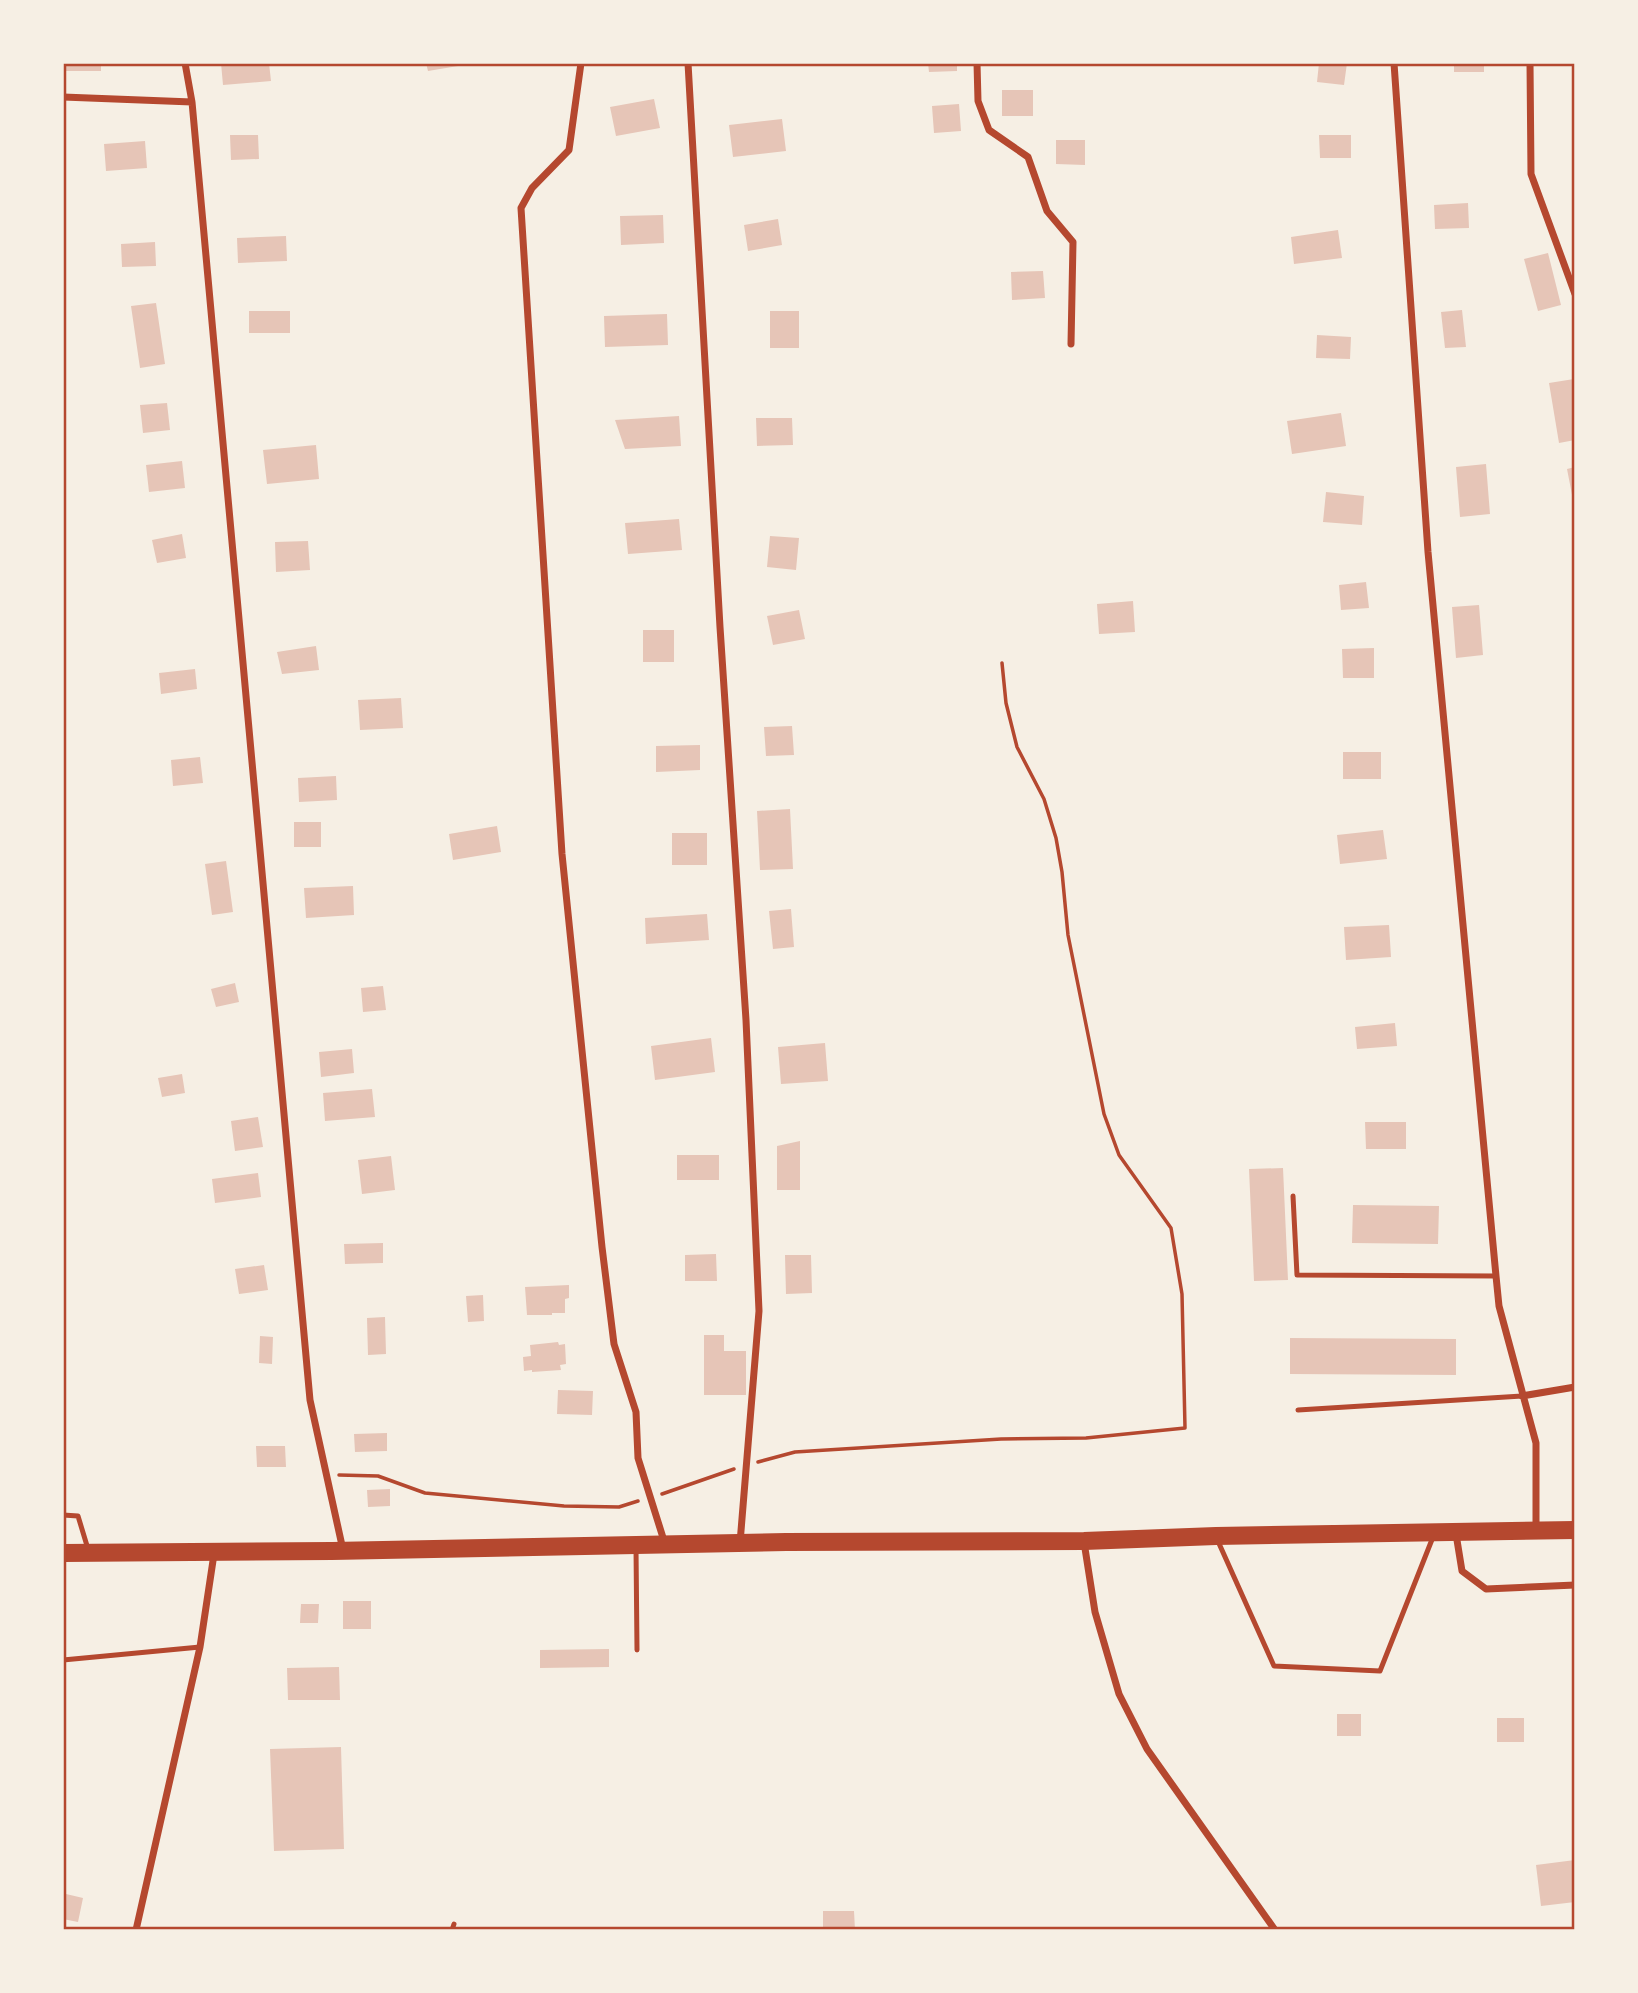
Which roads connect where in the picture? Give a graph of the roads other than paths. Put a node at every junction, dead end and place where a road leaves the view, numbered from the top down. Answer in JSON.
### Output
{"nodes":[{"id":1,"x":185,"y":63,"type":"edge"},
{"id":2,"x":580,"y":63,"type":"edge"},
{"id":3,"x":688,"y":63,"type":"edge"},
{"id":4,"x":977,"y":63,"type":"edge"},
{"id":5,"x":1394,"y":63,"type":"edge"},
{"id":6,"x":1530,"y":63,"type":"edge"},
{"id":7,"x":63,"y":97,"type":"edge"},
{"id":8,"x":192,"y":102,"type":"junction"},
{"id":9,"x":1575,"y":294,"type":"edge"},
{"id":10,"x":1071,"y":344,"type":"dead end"},
{"id":11,"x":1293,"y":1196,"type":"dead end"},
{"id":12,"x":1496,"y":1276,"type":"junction"},
{"id":13,"x":1575,"y":1387,"type":"edge"},
{"id":14,"x":1522,"y":1396,"type":"junction"},
{"id":15,"x":1298,"y":1410,"type":"dead end"},
{"id":16,"x":63,"y":1515,"type":"edge"},
{"id":17,"x":1575,"y":1530,"type":"edge"},
{"id":18,"x":1536,"y":1531,"type":"junction"},
{"id":19,"x":1455,"y":1532,"type":"junction"},
{"id":20,"x":1435,"y":1533,"type":"junction"},
{"id":21,"x":1216,"y":1536,"type":"junction"},
{"id":22,"x":1084,"y":1541,"type":"junction"},
{"id":23,"x":740,"y":1543,"type":"junction"},
{"id":24,"x":665,"y":1544,"type":"junction"},
{"id":25,"x":636,"y":1545,"type":"junction"},
{"id":26,"x":343,"y":1551,"type":"junction"},
{"id":27,"x":89,"y":1552,"type":"junction"},
{"id":28,"x":214,"y":1552,"type":"junction"},
{"id":29,"x":63,"y":1553,"type":"edge"},
{"id":30,"x":1575,"y":1585,"type":"edge"},
{"id":31,"x":200,"y":1647,"type":"junction"},
{"id":32,"x":637,"y":1650,"type":"dead end"},
{"id":33,"x":63,"y":1660,"type":"edge"},
{"id":34,"x":136,"y":1930,"type":"edge"},
{"id":35,"x":1275,"y":1930,"type":"edge"}],
"edges":[{"from":1,"to":8,"type":"street"},
{"from":2,"to":24,"type":"street"},
{"from":3,"to":23,"type":"street"},
{"from":4,"to":10,"type":"street"},
{"from":5,"to":12,"type":"street"},
{"from":6,"to":9,"type":"street"},
{"from":7,"to":8,"type":"street"},
{"from":8,"to":26,"type":"street"},
{"from":11,"to":12,"type":"lane"},
{"from":12,"to":14,"type":"street"},
{"from":13,"to":14,"type":"street"},
{"from":14,"to":15,"type":"lane"},
{"from":14,"to":18,"type":"street"},
{"from":16,"to":27,"type":"lane"},
{"from":17,"to":18,"type":"highway"},
{"from":18,"to":19,"type":"highway"},
{"from":19,"to":20,"type":"highway"},
{"from":19,"to":30,"type":"street"},
{"from":20,"to":21,"type":"highway"},
{"from":20,"to":21,"type":"lane"},
{"from":21,"to":22,"type":"highway"},
{"from":22,"to":23,"type":"highway"},
{"from":22,"to":35,"type":"street"},
{"from":23,"to":24,"type":"highway"},
{"from":24,"to":25,"type":"highway"},
{"from":25,"to":26,"type":"highway"},
{"from":25,"to":32,"type":"lane"},
{"from":26,"to":28,"type":"highway"},
{"from":27,"to":28,"type":"highway"},
{"from":27,"to":29,"type":"highway"},
{"from":28,"to":31,"type":"street"},
{"from":31,"to":33,"type":"lane"},
{"from":31,"to":34,"type":"street"}]}
